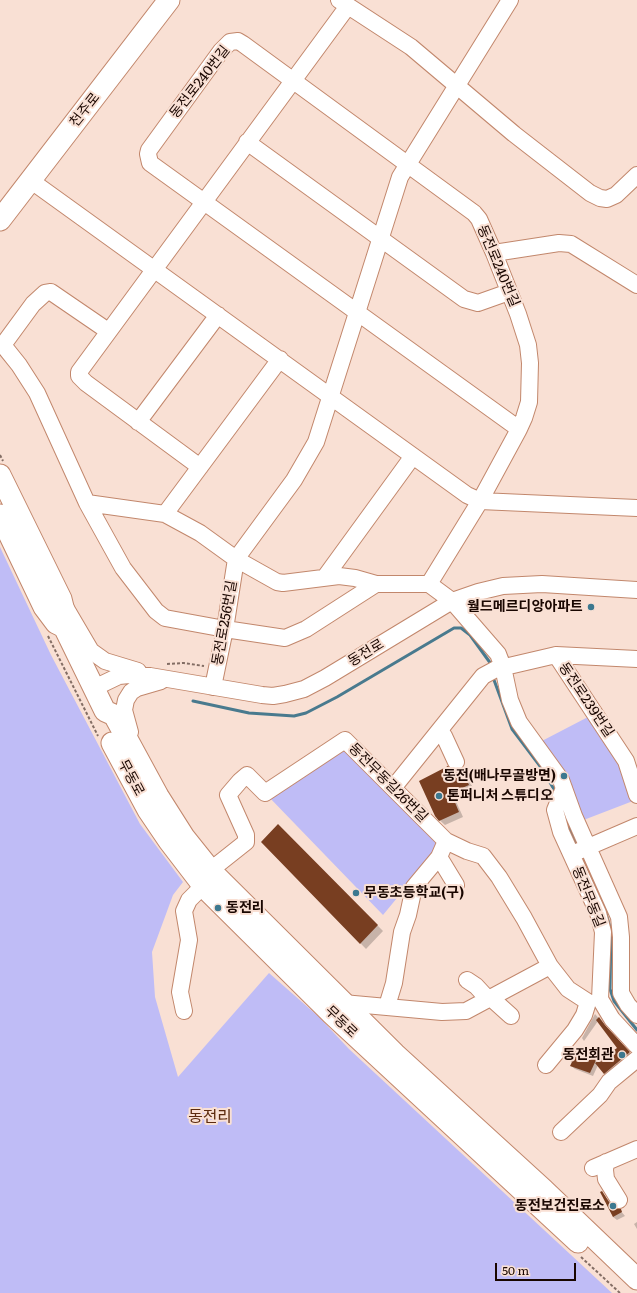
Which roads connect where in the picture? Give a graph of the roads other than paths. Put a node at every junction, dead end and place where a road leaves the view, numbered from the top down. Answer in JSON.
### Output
{"nodes":[{"id":1,"x":169,"y":0,"type":"edge"},
{"id":2,"x":510,"y":0,"type":"edge"},
{"id":3,"x":343,"y":3,"type":"edge"},
{"id":4,"x":293,"y":80,"type":"junction"},
{"id":5,"x":458,"y":86,"type":"junction"},
{"id":6,"x":247,"y":142,"type":"junction"},
{"id":7,"x":408,"y":164,"type":"junction"},
{"id":8,"x":637,"y":174,"type":"edge"},
{"id":9,"x":30,"y":180,"type":"junction"},
{"id":10,"x":203,"y":202,"type":"junction"},
{"id":11,"x":0,"y":220,"type":"edge"},
{"id":12,"x":380,"y":238,"type":"junction"},
{"id":13,"x":494,"y":253,"type":"junction"},
{"id":14,"x":154,"y":269,"type":"junction"},
{"id":15,"x":637,"y":285,"type":"edge"},
{"id":16,"x":509,"y":292,"type":"junction"},
{"id":17,"x":357,"y":313,"type":"junction"},
{"id":18,"x":218,"y":315,"type":"junction"},
{"id":19,"x":108,"y":331,"type":"junction"},
{"id":20,"x":1,"y":345,"type":"edge"},
{"id":21,"x":280,"y":359,"type":"junction"},
{"id":22,"x":331,"y":396,"type":"junction"},
{"id":23,"x":138,"y":422,"type":"junction"},
{"id":24,"x":519,"y":429,"type":"junction"},
{"id":25,"x":413,"y":456,"type":"junction"},
{"id":26,"x":200,"y":467,"type":"junction"},
{"id":27,"x":2,"y":469,"type":"edge"},
{"id":28,"x":480,"y":501,"type":"junction"},
{"id":29,"x":87,"y":503,"type":"junction"},
{"id":30,"x":637,"y":508,"type":"edge"},
{"id":31,"x":165,"y":514,"type":"junction"},
{"id":32,"x":0,"y":516,"type":"edge"},
{"id":33,"x":236,"y":559,"type":"junction"},
{"id":34,"x":325,"y":576,"type":"junction"},
{"id":35,"x":376,"y":584,"type":"junction"},
{"id":36,"x":429,"y":584,"type":"junction"},
{"id":37,"x":637,"y":590,"type":"edge"},
{"id":38,"x":61,"y":599,"type":"junction"},
{"id":39,"x":452,"y":601,"type":"junction"},
{"id":40,"x":64,"y":627,"type":"junction"},
{"id":41,"x":225,"y":629,"type":"junction"},
{"id":42,"x":556,"y":655,"type":"junction"},
{"id":43,"x":637,"y":659,"type":"edge"},
{"id":44,"x":503,"y":667,"type":"junction"},
{"id":45,"x":167,"y":672,"type":"junction"},
{"id":46,"x":213,"y":687,"type":"junction"},
{"id":47,"x":94,"y":688,"type":"junction"},
{"id":48,"x":104,"y":711,"type":"junction"},
{"id":49,"x":438,"y":733,"type":"junction"},
{"id":50,"x":136,"y":757,"type":"junction"},
{"id":51,"x":632,"y":758,"type":"edge"},
{"id":52,"x":456,"y":762,"type":"dead end"},
{"id":53,"x":563,"y":784,"type":"junction"},
{"id":54,"x":393,"y":788,"type":"junction"},
{"id":55,"x":637,"y":795,"type":"edge"},
{"id":56,"x":637,"y":826,"type":"edge"},
{"id":57,"x":446,"y":841,"type":"junction"},
{"id":58,"x":588,"y":846,"type":"junction"},
{"id":59,"x":570,"y":855,"type":"junction"},
{"id":60,"x":440,"y":858,"type":"junction"},
{"id":61,"x":217,"y":865,"type":"dead end"},
{"id":62,"x":456,"y":885,"type":"dead end"},
{"id":63,"x":196,"y":893,"type":"dead end"},
{"id":64,"x":550,"y":966,"type":"junction"},
{"id":65,"x":467,"y":980,"type":"dead end"},
{"id":66,"x":489,"y":998,"type":"junction"},
{"id":67,"x":594,"y":1001,"type":"junction"},
{"id":68,"x":343,"y":1003,"type":"junction"},
{"id":69,"x":387,"y":1006,"type":"junction"},
{"id":70,"x":184,"y":1011,"type":"dead end"},
{"id":71,"x":637,"y":1015,"type":"edge"},
{"id":72,"x":511,"y":1016,"type":"dead end"},
{"id":73,"x":637,"y":1046,"type":"edge"},
{"id":74,"x":637,"y":1059,"type":"edge"},
{"id":75,"x":546,"y":1065,"type":"dead end"},
{"id":76,"x":560,"y":1132,"type":"dead end"},
{"id":77,"x":637,"y":1149,"type":"edge"},
{"id":78,"x":619,"y":1200,"type":"dead end"},
{"id":79,"x":637,"y":1279,"type":"edge"},
{"id":80,"x":633,"y":1293,"type":"edge"}],
"edges":[{"from":1,"to":9,"type":"main road","name":"천주로"},
{"from":2,"to":5,"type":"street"},
{"from":3,"to":4,"type":"street"},
{"from":3,"to":5,"type":"street"},
{"from":4,"to":6,"type":"street"},
{"from":4,"to":7,"type":"street","name":"동전로240번길"},
{"from":4,"to":10,"type":"street","name":"동전로240번길"},
{"from":5,"to":7,"type":"street"},
{"from":5,"to":8,"type":"street"},
{"from":6,"to":10,"type":"street"},
{"from":6,"to":12,"type":"street"},
{"from":7,"to":12,"type":"street"},
{"from":7,"to":13,"type":"street","name":"동전로240번길"},
{"from":9,"to":11,"type":"main road","name":"천주로"},
{"from":9,"to":14,"type":"street"},
{"from":10,"to":14,"type":"street"},
{"from":10,"to":17,"type":"street","name":"동전로240번길"},
{"from":12,"to":16,"type":"street"},
{"from":12,"to":17,"type":"street"},
{"from":13,"to":15,"type":"street"},
{"from":13,"to":16,"type":"street","name":"동전로240번길"},
{"from":14,"to":18,"type":"street"},
{"from":14,"to":19,"type":"street"},
{"from":16,"to":24,"type":"street","name":"동전로240번길"},
{"from":17,"to":22,"type":"street"},
{"from":17,"to":24,"type":"street","name":"동전로240번길"},
{"from":18,"to":21,"type":"street"},
{"from":18,"to":23,"type":"street"},
{"from":19,"to":20,"type":"street"},
{"from":19,"to":23,"type":"street"},
{"from":20,"to":29,"type":"street"},
{"from":21,"to":22,"type":"street"},
{"from":21,"to":26,"type":"street"},
{"from":22,"to":25,"type":"street"},
{"from":22,"to":33,"type":"street"},
{"from":23,"to":26,"type":"street"},
{"from":24,"to":28,"type":"street","name":"동전로240번길"},
{"from":25,"to":28,"type":"street"},
{"from":25,"to":34,"type":"street"},
{"from":26,"to":31,"type":"street"},
{"from":27,"to":38,"type":"main road","name":"무동로"},
{"from":28,"to":30,"type":"street"},
{"from":28,"to":36,"type":"street","name":"동전로240번길"},
{"from":29,"to":31,"type":"street"},
{"from":29,"to":41,"type":"street"},
{"from":31,"to":33,"type":"street"},
{"from":32,"to":40,"type":"main road","name":"무동로"},
{"from":33,"to":34,"type":"street"},
{"from":33,"to":41,"type":"street","name":"동전로256번길"},
{"from":34,"to":35,"type":"street"},
{"from":35,"to":36,"type":"street"},
{"from":35,"to":41,"type":"street"},
{"from":36,"to":39,"type":"street"},
{"from":37,"to":39,"type":"street","name":"동전로"},
{"from":38,"to":40,"type":"main road","name":"무동로"},
{"from":38,"to":45,"type":"street"},
{"from":39,"to":44,"type":"street"},
{"from":39,"to":46,"type":"street","name":"동전로"},
{"from":40,"to":47,"type":"main road","name":"무동로"},
{"from":41,"to":46,"type":"street","name":"동전로256번길"},
{"from":42,"to":43,"type":"street"},
{"from":42,"to":44,"type":"street","name":"동전로239번길"},
{"from":42,"to":51,"type":"street","name":"동전로239번길"},
{"from":44,"to":49,"type":"street"},
{"from":44,"to":53,"type":"street"},
{"from":45,"to":46,"type":"street","name":"동전로"},
{"from":45,"to":47,"type":"street","name":"동전로"},
{"from":45,"to":50,"type":"street"},
{"from":47,"to":48,"type":"main road","name":"무동로"},
{"from":48,"to":50,"type":"main road","name":"무동로"},
{"from":48,"to":80,"type":"main road","name":"무동로"},
{"from":49,"to":52,"type":"street"},
{"from":49,"to":54,"type":"street"},
{"from":50,"to":68,"type":"main road","name":"무동로"},
{"from":51,"to":55,"type":"street","name":"동전로239번길"},
{"from":53,"to":58,"type":"street"},
{"from":53,"to":59,"type":"street","name":"동전무동길"},
{"from":54,"to":57,"type":"street","name":"동전무동길26번길"},
{"from":54,"to":61,"type":"street","name":"동전무동길26번길"},
{"from":56,"to":58,"type":"street"},
{"from":57,"to":60,"type":"street"},
{"from":57,"to":64,"type":"street","name":"동전무동길26번길"},
{"from":58,"to":59,"type":"street"},
{"from":58,"to":71,"type":"street"},
{"from":59,"to":67,"type":"street","name":"동전무동길"},
{"from":60,"to":62,"type":"street"},
{"from":60,"to":69,"type":"street"},
{"from":63,"to":70,"type":"street"},
{"from":64,"to":66,"type":"street"},
{"from":64,"to":67,"type":"street","name":"동전무동길26번길"},
{"from":65,"to":66,"type":"street"},
{"from":66,"to":69,"type":"street"},
{"from":66,"to":72,"type":"street"},
{"from":67,"to":73,"type":"street"},
{"from":67,"to":75,"type":"street"},
{"from":68,"to":69,"type":"street"},
{"from":68,"to":79,"type":"main road","name":"무동로"},
{"from":74,"to":76,"type":"street"},
{"from":77,"to":78,"type":"street"}]}
